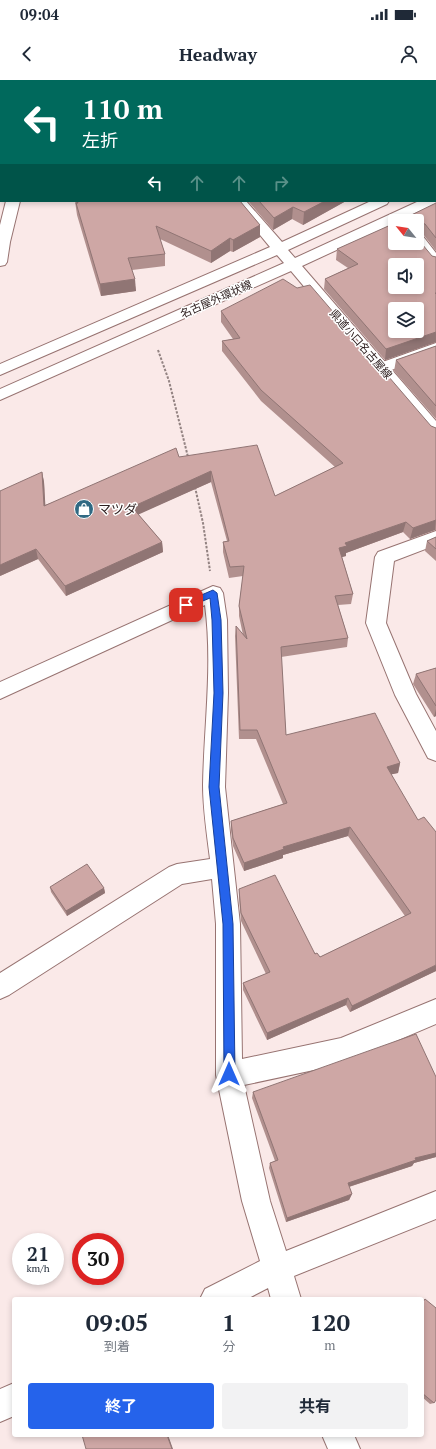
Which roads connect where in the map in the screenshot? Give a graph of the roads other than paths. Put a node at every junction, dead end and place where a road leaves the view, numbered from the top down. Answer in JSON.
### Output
{"nodes":[{"id":1,"x":240,"y":202,"type":"edge"},
{"id":2,"x":380,"y":202,"type":"edge"},
{"id":3,"x":428,"y":202,"type":"edge"},
{"id":4,"x":16,"y":203,"type":"edge"},
{"id":5,"x":409,"y":214,"type":"edge"},
{"id":6,"x":388,"y":224,"type":"edge"},
{"id":7,"x":424,"y":247,"type":"edge"},
{"id":8,"x":280,"y":248,"type":"junction"},
{"id":9,"x":0,"y":262,"type":"edge"},
{"id":10,"x":436,"y":262,"type":"edge"},
{"id":11,"x":292,"y":265,"type":"junction"},
{"id":12,"x":436,"y":348,"type":"edge"},
{"id":13,"x":383,"y":368,"type":"junction"},
{"id":14,"x":0,"y":370,"type":"edge"},
{"id":15,"x":0,"y":395,"type":"edge"},
{"id":16,"x":436,"y":432,"type":"edge"},
{"id":17,"x":436,"y":538,"type":"edge"},
{"id":18,"x":0,"y":691,"type":"edge"},
{"id":19,"x":436,"y":752,"type":"edge"},
{"id":20,"x":222,"y":867,"type":"junction"},
{"id":21,"x":0,"y":988,"type":"edge"},
{"id":22,"x":436,"y":1011,"type":"edge"},
{"id":23,"x":229,"y":1074,"type":"junction"},
{"id":24,"x":436,"y":1205,"type":"edge"},
{"id":25,"x":276,"y":1269,"type":"junction"},
{"id":26,"x":219,"y":1297,"type":"edge"},
{"id":27,"x":285,"y":1297,"type":"edge"},
{"id":28,"x":12,"y":1400,"type":"edge"},
{"id":29,"x":0,"y":1406,"type":"edge"},
{"id":30,"x":339,"y":1437,"type":"edge"},
{"id":31,"x":344,"y":1449,"type":"edge"}],
"edges":[{"from":1,"to":8,"type":"street","name":"県道小口名古屋線"},
{"from":2,"to":8,"type":"street","name":"名古屋外環状線"},
{"from":3,"to":5,"type":"street","name":"名古屋外環状線"},
{"from":4,"to":9,"type":"street"},
{"from":6,"to":11,"type":"street","name":"名古屋外環状線"},
{"from":7,"to":10,"type":"street"},
{"from":8,"to":11,"type":"street","name":"県道小口名古屋線"},
{"from":8,"to":14,"type":"street","name":"名古屋外環状線"},
{"from":11,"to":13,"type":"street","name":"県道小口名古屋線"},
{"from":11,"to":15,"type":"street","name":"名古屋外環状線"},
{"from":12,"to":13,"type":"street"},
{"from":13,"to":16,"type":"street","name":"県道小口名古屋線"},
{"from":17,"to":19,"type":"street"},
{"from":18,"to":20,"type":"street"},
{"from":20,"to":21,"type":"street"},
{"from":20,"to":23,"type":"street"},
{"from":22,"to":23,"type":"street"},
{"from":23,"to":25,"type":"street"},
{"from":24,"to":25,"type":"street"},
{"from":25,"to":26,"type":"street"},
{"from":25,"to":27,"type":"street"},
{"from":28,"to":29,"type":"street"},
{"from":30,"to":31,"type":"street"}]}
